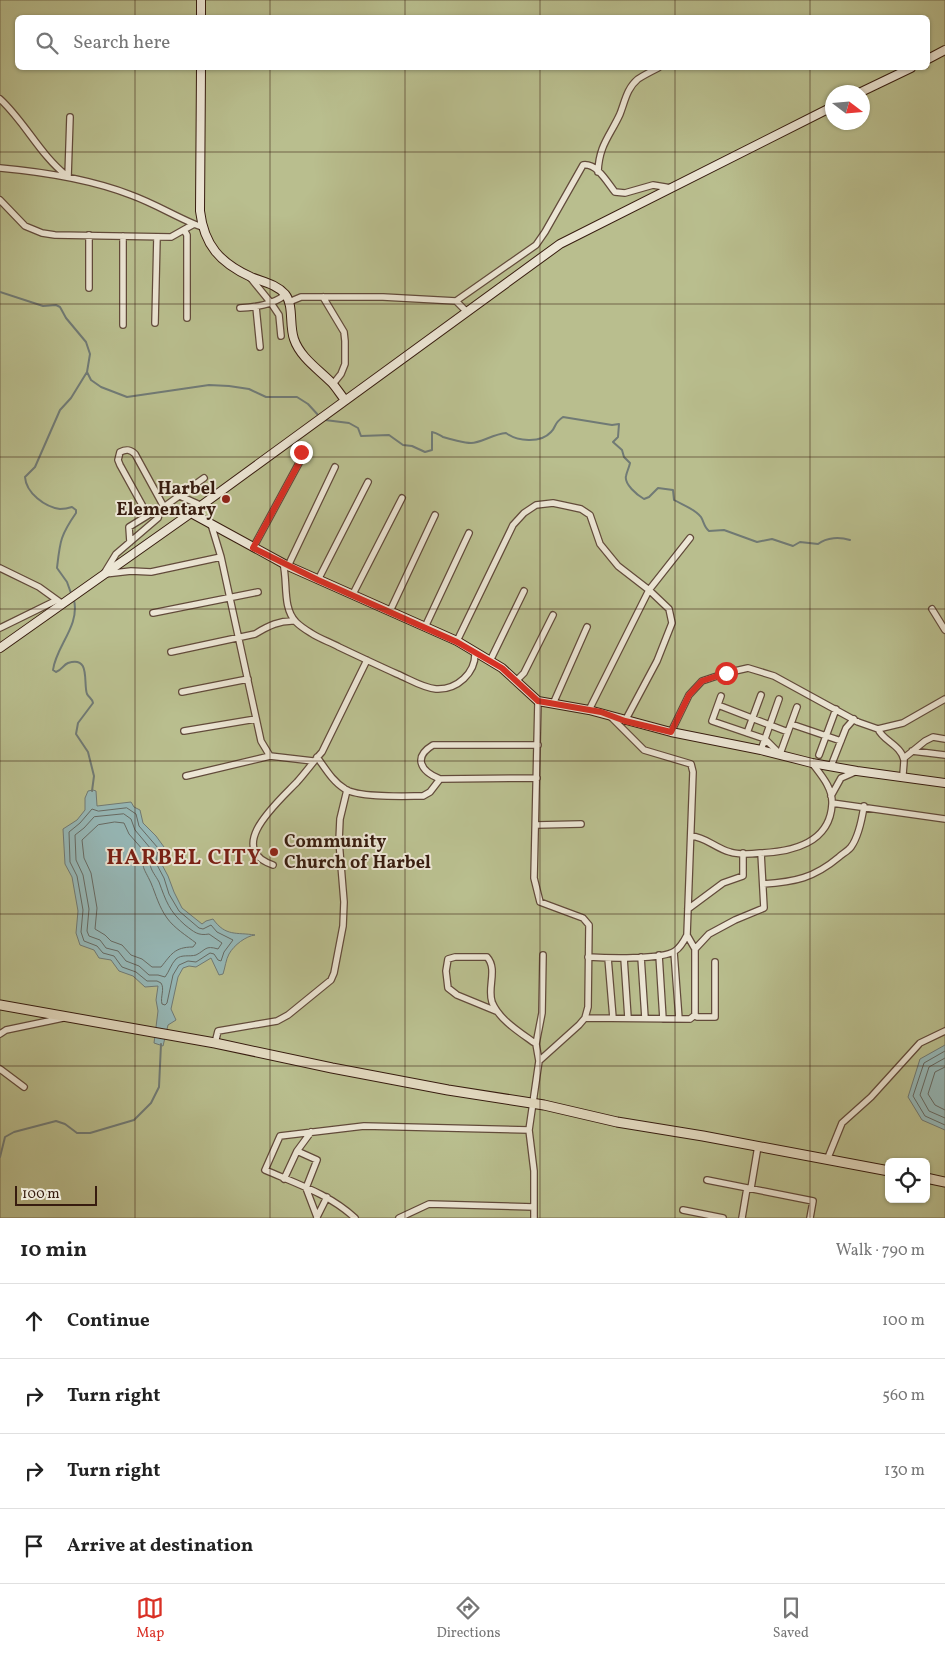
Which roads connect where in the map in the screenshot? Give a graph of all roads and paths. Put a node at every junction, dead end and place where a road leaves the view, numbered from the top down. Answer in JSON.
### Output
{"nodes":[{"id":1,"x":201,"y":0,"type":"edge"},
{"id":2,"x":201,"y":15,"type":"edge"},
{"id":3,"x":945,"y":50,"type":"edge"},
{"id":4,"x":930,"y":58,"type":"edge"},
{"id":5,"x":201,"y":70,"type":"edge"},
{"id":6,"x":654,"y":70,"type":"edge"},
{"id":7,"x":907,"y":70,"type":"edge"},
{"id":8,"x":870,"y":88,"type":"edge"},
{"id":9,"x":0,"y":99,"type":"edge"},
{"id":10,"x":825,"y":111,"type":"edge"},
{"id":11,"x":70,"y":117,"type":"dead end"},
{"id":12,"x":0,"y":168,"type":"edge"},
{"id":13,"x":598,"y":172,"type":"junction"},
{"id":14,"x":68,"y":177,"type":"junction"},
{"id":15,"x":672,"y":188,"type":"junction"},
{"id":16,"x":0,"y":200,"type":"edge"},
{"id":17,"x":198,"y":226,"type":"junction"},
{"id":18,"x":184,"y":230,"type":"junction"},
{"id":19,"x":89,"y":235,"type":"junction"},
{"id":20,"x":123,"y":236,"type":"junction"},
{"id":21,"x":156,"y":237,"type":"junction"},
{"id":22,"x":249,"y":276,"type":"junction"},
{"id":23,"x":89,"y":288,"type":"dead end"},
{"id":24,"x":323,"y":297,"type":"junction"},
{"id":25,"x":287,"y":298,"type":"junction"},
{"id":26,"x":456,"y":301,"type":"junction"},
{"id":27,"x":271,"y":303,"type":"junction"},
{"id":28,"x":256,"y":307,"type":"junction"},
{"id":29,"x":240,"y":308,"type":"dead end"},
{"id":30,"x":466,"y":311,"type":"junction"},
{"id":31,"x":187,"y":318,"type":"dead end"},
{"id":32,"x":155,"y":323,"type":"dead end"},
{"id":33,"x":123,"y":326,"type":"dead end"},
{"id":34,"x":281,"y":336,"type":"dead end"},
{"id":35,"x":260,"y":347,"type":"dead end"},
{"id":36,"x":333,"y":384,"type":"junction"},
{"id":37,"x":345,"y":400,"type":"junction"},
{"id":38,"x":301,"y":452,"type":"dead end"},
{"id":39,"x":335,"y":467,"type":"dead end"},
{"id":40,"x":204,"y":478,"type":"dead end"},
{"id":41,"x":368,"y":482,"type":"dead end"},
{"id":42,"x":180,"y":496,"type":"junction"},
{"id":43,"x":402,"y":498,"type":"dead end"},
{"id":44,"x":200,"y":505,"type":"junction"},
{"id":45,"x":162,"y":508,"type":"junction"},
{"id":46,"x":191,"y":513,"type":"junction"},
{"id":47,"x":150,"y":514,"type":"junction"},
{"id":48,"x":435,"y":516,"type":"dead end"},
{"id":49,"x":211,"y":524,"type":"junction"},
{"id":50,"x":469,"y":533,"type":"dead end"},
{"id":51,"x":690,"y":538,"type":"dead end"},
{"id":52,"x":130,"y":542,"type":"junction"},
{"id":53,"x":253,"y":548,"type":"junction"},
{"id":54,"x":221,"y":557,"type":"junction"},
{"id":55,"x":286,"y":564,"type":"junction"},
{"id":56,"x":0,"y":568,"type":"edge"},
{"id":57,"x":104,"y":574,"type":"junction"},
{"id":58,"x":318,"y":580,"type":"junction"},
{"id":59,"x":524,"y":590,"type":"dead end"},
{"id":60,"x":649,"y":590,"type":"junction"},
{"id":61,"x":258,"y":592,"type":"dead end"},
{"id":62,"x":353,"y":594,"type":"junction"},
{"id":63,"x":230,"y":597,"type":"junction"},
{"id":64,"x":60,"y":602,"type":"junction"},
{"id":65,"x":932,"y":609,"type":"dead end"},
{"id":66,"x":390,"y":611,"type":"junction"},
{"id":67,"x":153,"y":613,"type":"dead end"},
{"id":68,"x":553,"y":615,"type":"dead end"},
{"id":69,"x":295,"y":621,"type":"junction"},
{"id":70,"x":425,"y":627,"type":"junction"},
{"id":71,"x":587,"y":627,"type":"dead end"},
{"id":72,"x":0,"y":628,"type":"edge"},
{"id":73,"x":945,"y":630,"type":"edge"},
{"id":74,"x":239,"y":638,"type":"junction"},
{"id":75,"x":457,"y":642,"type":"junction"},
{"id":76,"x":0,"y":648,"type":"edge"},
{"id":77,"x":171,"y":652,"type":"dead end"},
{"id":78,"x":475,"y":652,"type":"junction"},
{"id":79,"x":367,"y":660,"type":"junction"},
{"id":80,"x":490,"y":661,"type":"junction"},
{"id":81,"x":248,"y":679,"type":"junction"},
{"id":82,"x":516,"y":680,"type":"junction"},
{"id":83,"x":182,"y":692,"type":"dead end"},
{"id":84,"x":761,"y":695,"type":"dead end"},
{"id":85,"x":721,"y":696,"type":"dead end"},
{"id":86,"x":778,"y":699,"type":"dead end"},
{"id":87,"x":945,"y":699,"type":"edge"},
{"id":88,"x":538,"y":701,"type":"junction"},
{"id":89,"x":553,"y":704,"type":"junction"},
{"id":90,"x":718,"y":705,"type":"junction"},
{"id":91,"x":797,"y":707,"type":"dead end"},
{"id":92,"x":589,"y":710,"type":"junction"},
{"id":93,"x":836,"y":710,"type":"junction"},
{"id":94,"x":610,"y":716,"type":"junction"},
{"id":95,"x":753,"y":718,"type":"junction"},
{"id":96,"x":256,"y":719,"type":"junction"},
{"id":97,"x":854,"y":719,"type":"junction"},
{"id":98,"x":625,"y":721,"type":"junction"},
{"id":99,"x":770,"y":724,"type":"junction"},
{"id":100,"x":791,"y":724,"type":"junction"},
{"id":101,"x":878,"y":729,"type":"junction"},
{"id":102,"x":184,"y":732,"type":"dead end"},
{"id":103,"x":671,"y":732,"type":"junction"},
{"id":104,"x":788,"y":732,"type":"junction"},
{"id":105,"x":747,"y":733,"type":"junction"},
{"id":106,"x":825,"y":736,"type":"junction"},
{"id":107,"x":764,"y":739,"type":"junction"},
{"id":108,"x":945,"y":739,"type":"edge"},
{"id":109,"x":841,"y":741,"type":"junction"},
{"id":110,"x":538,"y":745,"type":"junction"},
{"id":111,"x":760,"y":750,"type":"junction"},
{"id":112,"x":912,"y":751,"type":"junction"},
{"id":113,"x":780,"y":754,"type":"junction"},
{"id":114,"x":819,"y":755,"type":"dead end"},
{"id":115,"x":945,"y":755,"type":"edge"},
{"id":116,"x":270,"y":756,"type":"junction"},
{"id":117,"x":904,"y":758,"type":"junction"},
{"id":118,"x":315,"y":759,"type":"junction"},
{"id":119,"x":812,"y":763,"type":"junction"},
{"id":120,"x":831,"y":766,"type":"junction"},
{"id":121,"x":857,"y":771,"type":"junction"},
{"id":122,"x":186,"y":776,"type":"dead end"},
{"id":123,"x":903,"y":776,"type":"junction"},
{"id":124,"x":537,"y":778,"type":"junction"},
{"id":125,"x":440,"y":779,"type":"junction"},
{"id":126,"x":945,"y":783,"type":"edge"},
{"id":127,"x":347,"y":790,"type":"junction"},
{"id":128,"x":832,"y":799,"type":"junction"},
{"id":129,"x":864,"y":806,"type":"junction"},
{"id":130,"x":945,"y":819,"type":"edge"},
{"id":131,"x":581,"y":824,"type":"dead end"},
{"id":132,"x":536,"y":825,"type":"junction"},
{"id":133,"x":691,"y":836,"type":"junction"},
{"id":134,"x":743,"y":853,"type":"junction"},
{"id":135,"x":761,"y":853,"type":"junction"},
{"id":136,"x":273,"y":865,"type":"dead end"},
{"id":137,"x":763,"y":884,"type":"junction"},
{"id":138,"x":688,"y":909,"type":"junction"},
{"id":139,"x":687,"y":935,"type":"junction"},
{"id":140,"x":695,"y":949,"type":"junction"},
{"id":141,"x":674,"y":952,"type":"junction"},
{"id":142,"x":543,"y":955,"type":"dead end"},
{"id":143,"x":659,"y":955,"type":"junction"},
{"id":144,"x":588,"y":957,"type":"junction"},
{"id":145,"x":641,"y":957,"type":"junction"},
{"id":146,"x":608,"y":958,"type":"junction"},
{"id":147,"x":624,"y":958,"type":"junction"},
{"id":148,"x":715,"y":962,"type":"dead end"},
{"id":149,"x":0,"y":1005,"type":"edge"},
{"id":150,"x":496,"y":1011,"type":"junction"},
{"id":151,"x":695,"y":1015,"type":"junction"},
{"id":152,"x":68,"y":1016,"type":"junction"},
{"id":153,"x":584,"y":1018,"type":"junction"},
{"id":154,"x":612,"y":1018,"type":"junction"},
{"id":155,"x":628,"y":1018,"type":"junction"},
{"id":156,"x":645,"y":1018,"type":"junction"},
{"id":157,"x":663,"y":1018,"type":"junction"},
{"id":158,"x":679,"y":1019,"type":"junction"},
{"id":159,"x":945,"y":1032,"type":"edge"},
{"id":160,"x":0,"y":1034,"type":"edge"},
{"id":161,"x":215,"y":1043,"type":"junction"},
{"id":162,"x":536,"y":1044,"type":"junction"},
{"id":163,"x":539,"y":1060,"type":"junction"},
{"id":164,"x":0,"y":1069,"type":"edge"},
{"id":165,"x":24,"y":1087,"type":"dead end"},
{"id":166,"x":533,"y":1103,"type":"junction"},
{"id":167,"x":529,"y":1130,"type":"junction"},
{"id":168,"x":311,"y":1132,"type":"junction"},
{"id":169,"x":758,"y":1146,"type":"junction"},
{"id":170,"x":297,"y":1151,"type":"junction"},
{"id":171,"x":827,"y":1160,"type":"junction"},
{"id":172,"x":885,"y":1170,"type":"edge"},
{"id":173,"x":284,"y":1178,"type":"junction"},
{"id":174,"x":930,"y":1179,"type":"edge"},
{"id":175,"x":707,"y":1180,"type":"dead end"},
{"id":176,"x":945,"y":1182,"type":"edge"},
{"id":177,"x":306,"y":1188,"type":"junction"},
{"id":178,"x":750,"y":1188,"type":"junction"},
{"id":179,"x":326,"y":1196,"type":"junction"},
{"id":180,"x":534,"y":1207,"type":"junction"},
{"id":181,"x":683,"y":1210,"type":"dead end"},
{"id":182,"x":414,"y":1215,"type":"edge"},
{"id":183,"x":691,"y":1215,"type":"edge"},
{"id":184,"x":317,"y":1217,"type":"edge"},
{"id":185,"x":355,"y":1218,"type":"edge"},
{"id":186,"x":399,"y":1218,"type":"edge"},
{"id":187,"x":534,"y":1218,"type":"edge"},
{"id":188,"x":723,"y":1218,"type":"edge"},
{"id":189,"x":742,"y":1218,"type":"edge"},
{"id":190,"x":810,"y":1218,"type":"edge"}],
"edges":[{"from":1,"to":2,"type":"street"},
{"from":3,"to":4,"type":"street"},
{"from":5,"to":17,"type":"street"},
{"from":6,"to":13,"type":"street"},
{"from":7,"to":8,"type":"street"},
{"from":9,"to":14,"type":"street"},
{"from":10,"to":15,"type":"street"},
{"from":11,"to":14,"type":"street"},
{"from":12,"to":14,"type":"street"},
{"from":13,"to":15,"type":"street"},
{"from":13,"to":26,"type":"street"},
{"from":14,"to":17,"type":"street"},
{"from":15,"to":30,"type":"street"},
{"from":16,"to":19,"type":"street"},
{"from":17,"to":18,"type":"street"},
{"from":17,"to":22,"type":"street"},
{"from":18,"to":21,"type":"street"},
{"from":18,"to":31,"type":"street"},
{"from":19,"to":20,"type":"street"},
{"from":19,"to":23,"type":"street"},
{"from":20,"to":21,"type":"street"},
{"from":20,"to":33,"type":"street"},
{"from":21,"to":32,"type":"street"},
{"from":22,"to":25,"type":"street"},
{"from":22,"to":27,"type":"street"},
{"from":24,"to":25,"type":"street"},
{"from":24,"to":26,"type":"street"},
{"from":24,"to":36,"type":"street"},
{"from":25,"to":27,"type":"street"},
{"from":25,"to":36,"type":"street"},
{"from":26,"to":30,"type":"street"},
{"from":27,"to":28,"type":"street"},
{"from":27,"to":34,"type":"street"},
{"from":28,"to":29,"type":"street"},
{"from":28,"to":35,"type":"street"},
{"from":30,"to":37,"type":"street"},
{"from":36,"to":37,"type":"street"},
{"from":37,"to":44,"type":"street"},
{"from":38,"to":53,"type":"street"},
{"from":39,"to":55,"type":"street"},
{"from":40,"to":42,"type":"street"},
{"from":41,"to":58,"type":"street"},
{"from":42,"to":44,"type":"street"},
{"from":42,"to":45,"type":"street"},
{"from":43,"to":62,"type":"street"},
{"from":44,"to":46,"type":"street"},
{"from":45,"to":47,"type":"street"},
{"from":45,"to":47,"type":"street"},
{"from":45,"to":52,"type":"street"},
{"from":46,"to":49,"type":"street"},
{"from":46,"to":57,"type":"street"},
{"from":47,"to":52,"type":"street"},
{"from":48,"to":66,"type":"street"},
{"from":49,"to":53,"type":"street"},
{"from":49,"to":54,"type":"street"},
{"from":50,"to":70,"type":"street"},
{"from":51,"to":60,"type":"street"},
{"from":52,"to":57,"type":"street"},
{"from":53,"to":55,"type":"street"},
{"from":54,"to":57,"type":"street"},
{"from":54,"to":63,"type":"street"},
{"from":55,"to":58,"type":"street"},
{"from":55,"to":69,"type":"street"},
{"from":56,"to":64,"type":"street"},
{"from":57,"to":64,"type":"street"},
{"from":58,"to":62,"type":"street"},
{"from":59,"to":80,"type":"street"},
{"from":60,"to":75,"type":"street"},
{"from":60,"to":92,"type":"street"},
{"from":60,"to":98,"type":"street"},
{"from":61,"to":63,"type":"street"},
{"from":62,"to":66,"type":"street"},
{"from":63,"to":67,"type":"street"},
{"from":63,"to":74,"type":"street"},
{"from":64,"to":72,"type":"street"},
{"from":64,"to":76,"type":"street"},
{"from":65,"to":73,"type":"street"},
{"from":66,"to":70,"type":"street"},
{"from":68,"to":82,"type":"street"},
{"from":69,"to":74,"type":"street"},
{"from":69,"to":79,"type":"street"},
{"from":70,"to":75,"type":"street"},
{"from":71,"to":89,"type":"street"},
{"from":74,"to":77,"type":"street"},
{"from":74,"to":81,"type":"street"},
{"from":75,"to":78,"type":"street"},
{"from":78,"to":79,"type":"street"},
{"from":78,"to":80,"type":"street"},
{"from":79,"to":118,"type":"street"},
{"from":80,"to":82,"type":"street"},
{"from":81,"to":83,"type":"street"},
{"from":81,"to":96,"type":"street"},
{"from":82,"to":88,"type":"street"},
{"from":84,"to":95,"type":"street"},
{"from":85,"to":90,"type":"street"},
{"from":86,"to":99,"type":"street"},
{"from":87,"to":101,"type":"street"},
{"from":88,"to":89,"type":"street"},
{"from":88,"to":110,"type":"street"},
{"from":89,"to":92,"type":"street"},
{"from":90,"to":95,"type":"street"},
{"from":90,"to":105,"type":"street"},
{"from":91,"to":100,"type":"street"},
{"from":92,"to":94,"type":"street"},
{"from":93,"to":97,"type":"street"},
{"from":93,"to":103,"type":"street"},
{"from":93,"to":106,"type":"street"},
{"from":94,"to":98,"type":"street"},
{"from":94,"to":133,"type":"street"},
{"from":95,"to":99,"type":"street"},
{"from":95,"to":105,"type":"street"},
{"from":96,"to":102,"type":"street"},
{"from":96,"to":116,"type":"street"},
{"from":97,"to":101,"type":"street"},
{"from":97,"to":109,"type":"street"},
{"from":98,"to":103,"type":"street"},
{"from":99,"to":104,"type":"street"},
{"from":99,"to":107,"type":"street"},
{"from":100,"to":104,"type":"street"},
{"from":100,"to":106,"type":"street"},
{"from":101,"to":117,"type":"street"},
{"from":103,"to":111,"type":"street"},
{"from":104,"to":113,"type":"street"},
{"from":105,"to":107,"type":"street"},
{"from":106,"to":109,"type":"street"},
{"from":106,"to":114,"type":"street"},
{"from":107,"to":111,"type":"street"},
{"from":107,"to":113,"type":"street"},
{"from":108,"to":112,"type":"street"},
{"from":109,"to":120,"type":"street"},
{"from":110,"to":124,"type":"street"},
{"from":110,"to":125,"type":"street"},
{"from":111,"to":113,"type":"street"},
{"from":112,"to":115,"type":"street"},
{"from":112,"to":117,"type":"street"},
{"from":113,"to":119,"type":"street"},
{"from":116,"to":118,"type":"street"},
{"from":116,"to":122,"type":"street"},
{"from":117,"to":123,"type":"street"},
{"from":118,"to":127,"type":"street"},
{"from":118,"to":136,"type":"street"},
{"from":119,"to":120,"type":"street"},
{"from":119,"to":128,"type":"street"},
{"from":120,"to":121,"type":"street"},
{"from":121,"to":123,"type":"street"},
{"from":121,"to":128,"type":"street"},
{"from":123,"to":126,"type":"street"},
{"from":124,"to":125,"type":"street"},
{"from":124,"to":132,"type":"street"},
{"from":125,"to":127,"type":"street"},
{"from":127,"to":161,"type":"street"},
{"from":128,"to":129,"type":"street"},
{"from":128,"to":135,"type":"street"},
{"from":129,"to":130,"type":"street"},
{"from":129,"to":137,"type":"street"},
{"from":131,"to":132,"type":"street"},
{"from":132,"to":144,"type":"street"},
{"from":133,"to":134,"type":"street"},
{"from":133,"to":138,"type":"street"},
{"from":134,"to":135,"type":"street"},
{"from":134,"to":138,"type":"street"},
{"from":135,"to":137,"type":"street"},
{"from":137,"to":140,"type":"street"},
{"from":138,"to":139,"type":"street"},
{"from":139,"to":140,"type":"street"},
{"from":139,"to":141,"type":"street"},
{"from":140,"to":151,"type":"street"},
{"from":141,"to":143,"type":"street"},
{"from":141,"to":158,"type":"street"},
{"from":142,"to":162,"type":"street"},
{"from":143,"to":145,"type":"street"},
{"from":143,"to":157,"type":"street"},
{"from":144,"to":146,"type":"street"},
{"from":144,"to":153,"type":"street"},
{"from":145,"to":147,"type":"street"},
{"from":145,"to":156,"type":"street"},
{"from":146,"to":147,"type":"street"},
{"from":146,"to":154,"type":"street"},
{"from":147,"to":155,"type":"street"},
{"from":148,"to":151,"type":"street"},
{"from":149,"to":152,"type":"main road"},
{"from":150,"to":150,"type":"street"},
{"from":150,"to":162,"type":"street"},
{"from":151,"to":158,"type":"street"},
{"from":152,"to":160,"type":"street"},
{"from":152,"to":161,"type":"main road"},
{"from":153,"to":154,"type":"street"},
{"from":153,"to":163,"type":"street"},
{"from":154,"to":155,"type":"street"},
{"from":155,"to":156,"type":"street"},
{"from":156,"to":157,"type":"street"},
{"from":157,"to":158,"type":"street"},
{"from":159,"to":171,"type":"street"},
{"from":161,"to":166,"type":"main road"},
{"from":162,"to":163,"type":"street"},
{"from":163,"to":166,"type":"street"},
{"from":164,"to":165,"type":"street"},
{"from":166,"to":167,"type":"street"},
{"from":166,"to":169,"type":"main road"},
{"from":167,"to":168,"type":"street"},
{"from":167,"to":180,"type":"street"},
{"from":168,"to":170,"type":"street"},
{"from":168,"to":173,"type":"street"},
{"from":169,"to":171,"type":"main road"},
{"from":169,"to":178,"type":"street"},
{"from":170,"to":173,"type":"street"},
{"from":170,"to":177,"type":"street"},
{"from":171,"to":172,"type":"main road"},
{"from":173,"to":177,"type":"street"},
{"from":174,"to":176,"type":"main road"},
{"from":175,"to":178,"type":"street"},
{"from":177,"to":179,"type":"street"},
{"from":177,"to":184,"type":"street"},
{"from":178,"to":189,"type":"street"},
{"from":178,"to":190,"type":"street"},
{"from":179,"to":184,"type":"street"},
{"from":179,"to":185,"type":"street"},
{"from":180,"to":182,"type":"street"},
{"from":180,"to":187,"type":"street"},
{"from":181,"to":183,"type":"street"},
{"from":182,"to":186,"type":"street"},
{"from":183,"to":188,"type":"street"}]}
